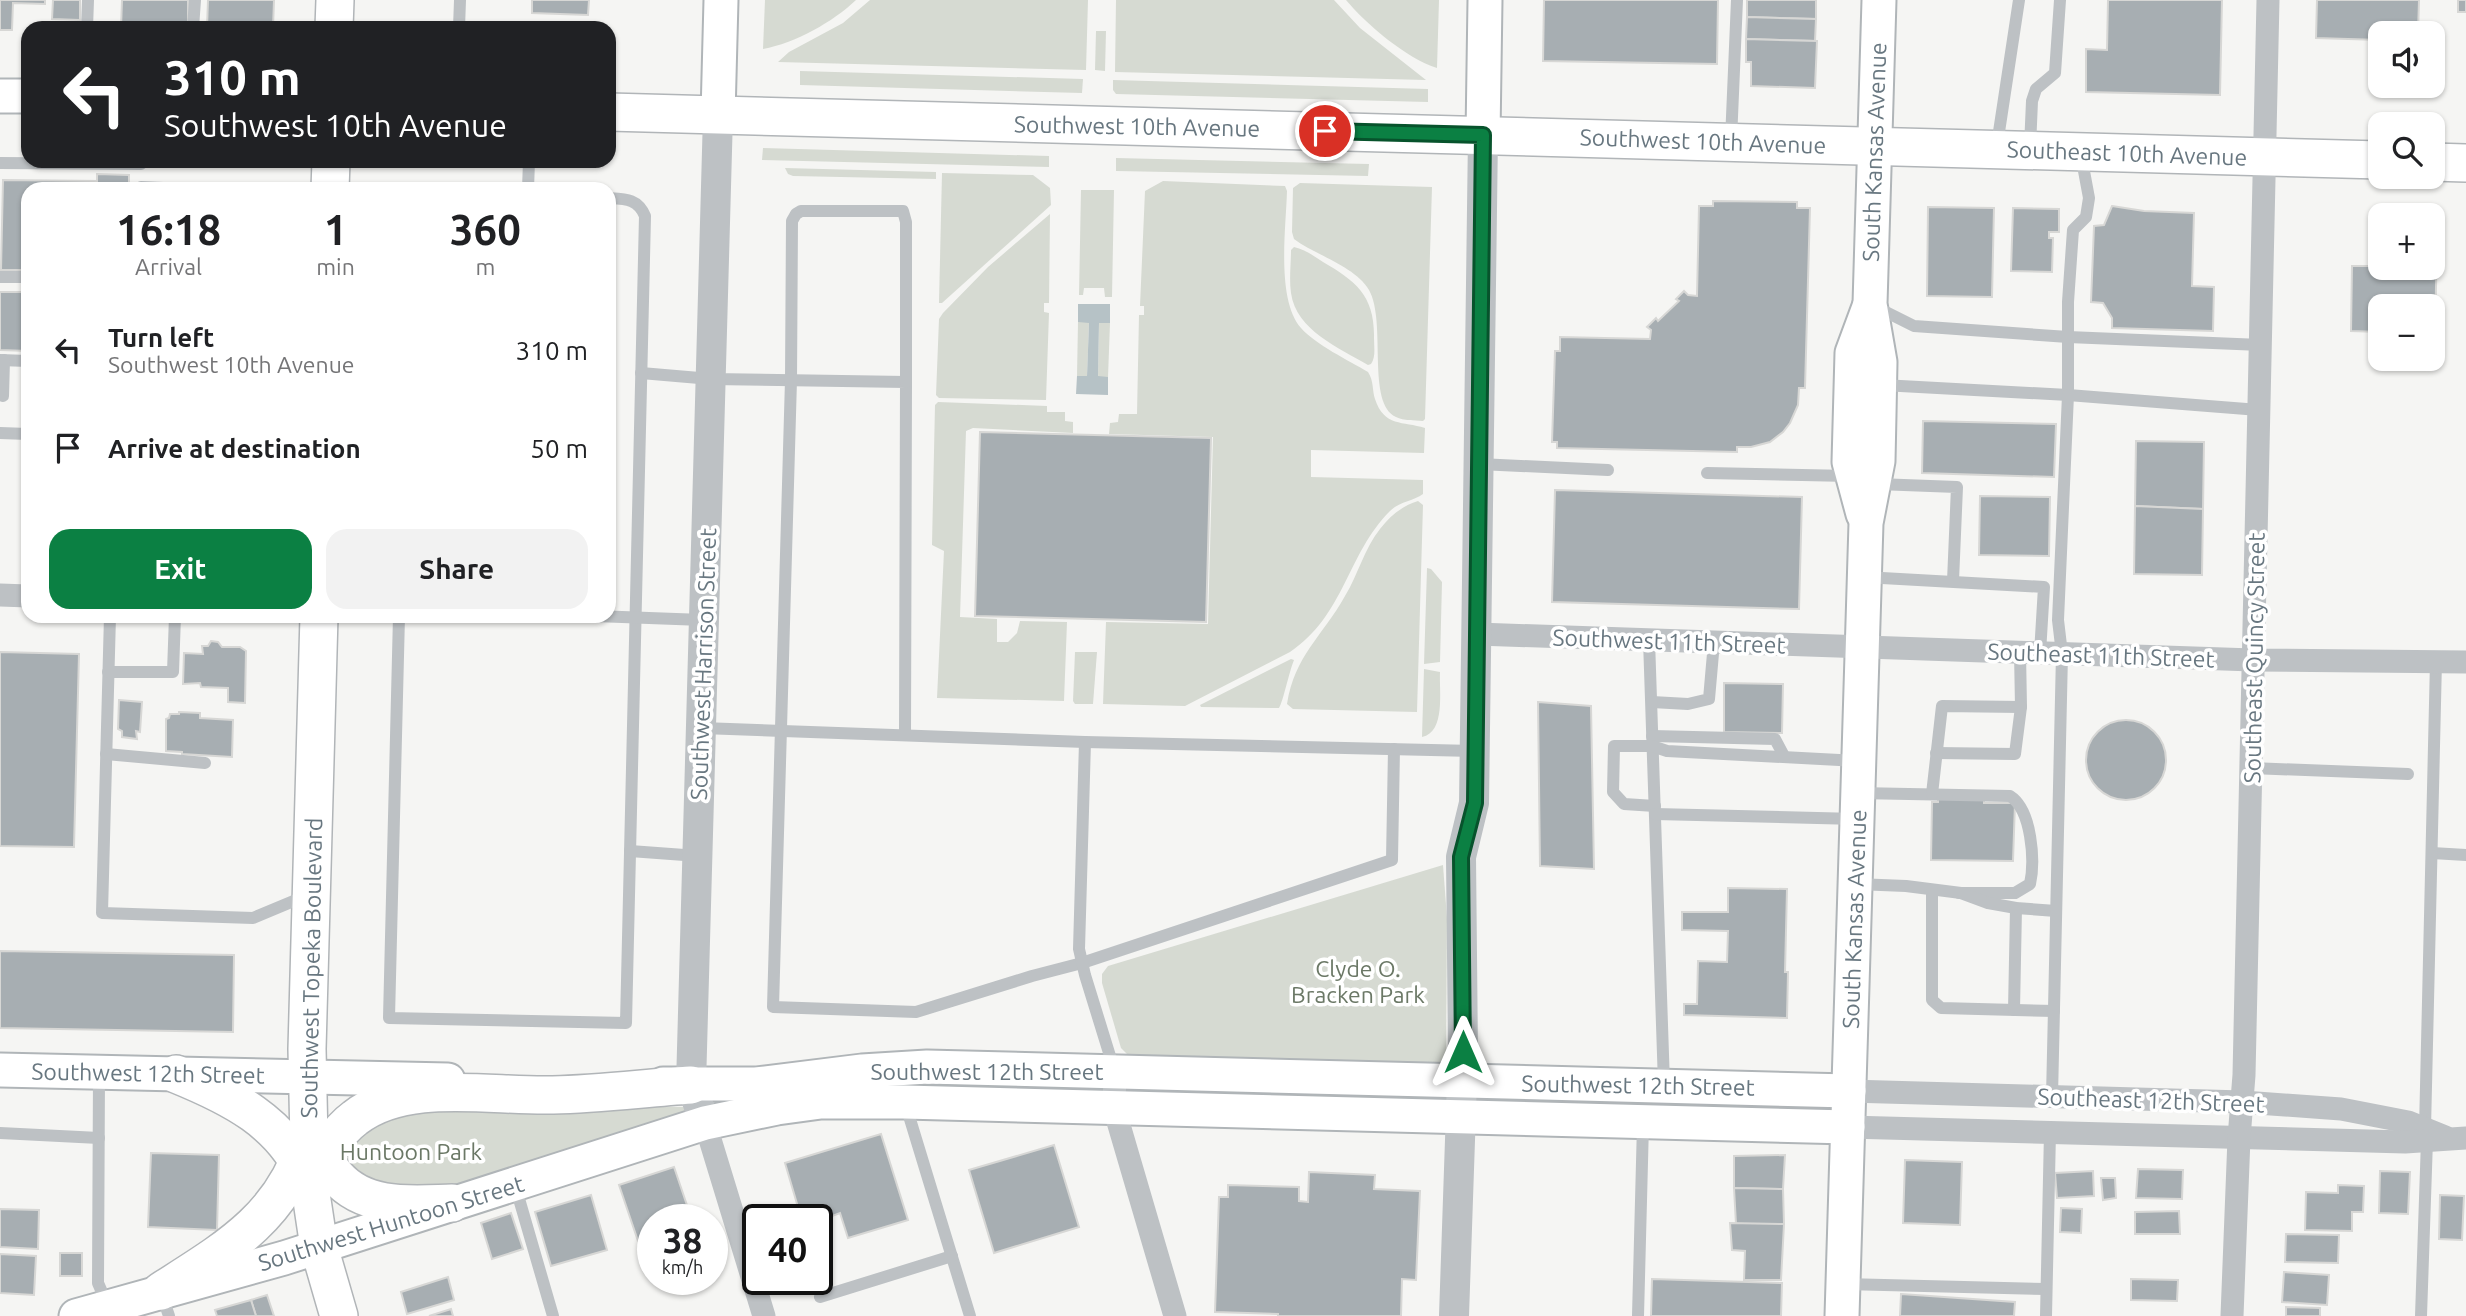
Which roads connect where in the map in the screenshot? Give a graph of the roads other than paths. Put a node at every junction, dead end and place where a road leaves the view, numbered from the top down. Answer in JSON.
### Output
{"nodes":[{"id":1,"x":88,"y":0,"type":"edge"},
{"id":2,"x":195,"y":0,"type":"edge"},
{"id":3,"x":335,"y":0,"type":"edge"},
{"id":4,"x":460,"y":0,"type":"edge"},
{"id":5,"x":721,"y":0,"type":"edge"},
{"id":6,"x":1485,"y":0,"type":"edge"},
{"id":7,"x":1737,"y":0,"type":"edge"},
{"id":8,"x":1879,"y":0,"type":"edge"},
{"id":9,"x":2019,"y":0,"type":"edge"},
{"id":10,"x":2060,"y":0,"type":"edge"},
{"id":11,"x":2268,"y":0,"type":"edge"},
{"id":12,"x":88,"y":21,"type":"edge"},
{"id":13,"x":194,"y":21,"type":"edge"},
{"id":14,"x":334,"y":21,"type":"edge"},
{"id":15,"x":459,"y":21,"type":"edge"},
{"id":16,"x":0,"y":96,"type":"edge"},
{"id":17,"x":21,"y":96,"type":"edge"},
{"id":18,"x":616,"y":112,"type":"edge"},
{"id":19,"x":718,"y":115,"type":"junction"},
{"id":20,"x":1483,"y":135,"type":"junction"},
{"id":21,"x":1731,"y":142,"type":"junction"},
{"id":22,"x":1874,"y":146,"type":"junction"},
{"id":23,"x":2013,"y":149,"type":"junction"},
{"id":24,"x":2080,"y":152,"type":"junction"},
{"id":25,"x":2265,"y":157,"type":"junction"},
{"id":26,"x":2368,"y":160,"type":"edge"},
{"id":27,"x":2445,"y":162,"type":"edge"},
{"id":28,"x":0,"y":163,"type":"edge"},
{"id":29,"x":21,"y":163,"type":"edge"},
{"id":30,"x":2466,"y":163,"type":"edge"},
{"id":31,"x":616,"y":198,"type":"edge"},
{"id":32,"x":0,"y":277,"type":"edge"},
{"id":33,"x":21,"y":277,"type":"edge"},
{"id":34,"x":1870,"y":304,"type":"junction"},
{"id":35,"x":2068,"y":337,"type":"junction"},
{"id":36,"x":2261,"y":345,"type":"junction"},
{"id":37,"x":2,"y":360,"type":"edge"},
{"id":38,"x":21,"y":361,"type":"edge"},
{"id":39,"x":641,"y":373,"type":"junction"},
{"id":40,"x":711,"y":379,"type":"junction"},
{"id":41,"x":791,"y":380,"type":"junction"},
{"id":42,"x":906,"y":382,"type":"junction"},
{"id":43,"x":1880,"y":384,"type":"junction"},
{"id":44,"x":2068,"y":395,"type":"junction"},
{"id":45,"x":3,"y":396,"type":"dead end"},
{"id":46,"x":2259,"y":410,"type":"junction"},
{"id":47,"x":0,"y":433,"type":"edge"},
{"id":48,"x":21,"y":434,"type":"edge"},
{"id":49,"x":1479,"y":464,"type":"junction"},
{"id":50,"x":1608,"y":470,"type":"dead end"},
{"id":51,"x":1707,"y":473,"type":"dead end"},
{"id":52,"x":1863,"y":480,"type":"junction"},
{"id":53,"x":1864,"y":577,"type":"junction"},
{"id":54,"x":1954,"y":581,"type":"junction"},
{"id":55,"x":0,"y":595,"type":"edge"},
{"id":56,"x":21,"y":596,"type":"edge"},
{"id":57,"x":616,"y":617,"type":"edge"},
{"id":58,"x":636,"y":617,"type":"junction"},
{"id":59,"x":704,"y":620,"type":"junction"},
{"id":60,"x":110,"y":623,"type":"edge"},
{"id":61,"x":175,"y":623,"type":"edge"},
{"id":62,"x":319,"y":623,"type":"edge"},
{"id":63,"x":399,"y":623,"type":"edge"},
{"id":64,"x":1477,"y":634,"type":"junction"},
{"id":65,"x":1649,"y":640,"type":"junction"},
{"id":66,"x":1714,"y":642,"type":"junction"},
{"id":67,"x":1862,"y":647,"type":"junction"},
{"id":68,"x":2041,"y":653,"type":"junction"},
{"id":69,"x":2253,"y":660,"type":"junction"},
{"id":70,"x":2436,"y":661,"type":"junction"},
{"id":71,"x":2466,"y":662,"type":"edge"},
{"id":72,"x":108,"y":672,"type":"junction"},
{"id":73,"x":1652,"y":702,"type":"junction"},
{"id":74,"x":2021,"y":707,"type":"junction"},
{"id":75,"x":701,"y":728,"type":"junction"},
{"id":76,"x":781,"y":731,"type":"junction"},
{"id":77,"x":905,"y":735,"type":"junction"},
{"id":78,"x":1652,"y":741,"type":"junction"},
{"id":79,"x":1085,"y":742,"type":"junction"},
{"id":80,"x":1394,"y":749,"type":"junction"},
{"id":81,"x":1475,"y":751,"type":"junction"},
{"id":82,"x":1937,"y":753,"type":"junction"},
{"id":83,"x":106,"y":754,"type":"junction"},
{"id":84,"x":205,"y":762,"type":"dead end"},
{"id":85,"x":2251,"y":768,"type":"junction"},
{"id":86,"x":2408,"y":774,"type":"dead end"},
{"id":87,"x":1858,"y":791,"type":"junction"},
{"id":88,"x":1932,"y":794,"type":"junction"},
{"id":89,"x":1655,"y":810,"type":"junction"},
{"id":90,"x":630,"y":851,"type":"junction"},
{"id":91,"x":2431,"y":853,"type":"junction"},
{"id":92,"x":2466,"y":855,"type":"edge"},
{"id":93,"x":698,"y":856,"type":"junction"},
{"id":94,"x":1855,"y":884,"type":"junction"},
{"id":95,"x":1932,"y":890,"type":"junction"},
{"id":96,"x":312,"y":893,"type":"junction"},
{"id":97,"x":1959,"y":893,"type":"junction"},
{"id":98,"x":2016,"y":908,"type":"junction"},
{"id":99,"x":2056,"y":911,"type":"junction"},
{"id":100,"x":1082,"y":963,"type":"junction"},
{"id":101,"x":2014,"y":1010,"type":"junction"},
{"id":102,"x":2054,"y":1011,"type":"junction"},
{"id":103,"x":0,"y":1070,"type":"edge"},
{"id":104,"x":1115,"y":1071,"type":"junction"},
{"id":105,"x":99,"y":1072,"type":"junction"},
{"id":106,"x":176,"y":1074,"type":"junction"},
{"id":107,"x":308,"y":1077,"type":"junction"},
{"id":108,"x":1462,"y":1081,"type":"junction"},
{"id":109,"x":691,"y":1085,"type":"junction"},
{"id":110,"x":1664,"y":1086,"type":"junction"},
{"id":111,"x":1849,"y":1091,"type":"junction"},
{"id":112,"x":2052,"y":1097,"type":"junction"},
{"id":113,"x":905,"y":1102,"type":"junction"},
{"id":114,"x":2243,"y":1102,"type":"junction"},
{"id":115,"x":1114,"y":1108,"type":"junction"},
{"id":116,"x":1462,"y":1117,"type":"junction"},
{"id":117,"x":1643,"y":1122,"type":"junction"},
{"id":118,"x":705,"y":1123,"type":"junction"},
{"id":119,"x":1848,"y":1127,"type":"junction"},
{"id":120,"x":2050,"y":1132,"type":"junction"},
{"id":121,"x":0,"y":1133,"type":"edge"},
{"id":122,"x":2442,"y":1136,"type":"edge"},
{"id":123,"x":99,"y":1138,"type":"junction"},
{"id":124,"x":2239,"y":1138,"type":"junction"},
{"id":125,"x":310,"y":1159,"type":"junction"},
{"id":126,"x":514,"y":1185,"type":"junction"},
{"id":127,"x":452,"y":1203,"type":"junction"},
{"id":128,"x":319,"y":1247,"type":"junction"},
{"id":129,"x":952,"y":1256,"type":"junction"},
{"id":130,"x":2046,"y":1289,"type":"junction"},
{"id":131,"x":820,"y":1297,"type":"dead end"},
{"id":132,"x":1843,"y":1300,"type":"edge"},
{"id":133,"x":165,"y":1303,"type":"edge"},
{"id":134,"x":110,"y":1311,"type":"edge"},
{"id":135,"x":76,"y":1316,"type":"edge"},
{"id":136,"x":339,"y":1316,"type":"edge"},
{"id":137,"x":553,"y":1316,"type":"edge"},
{"id":138,"x":764,"y":1316,"type":"edge"},
{"id":139,"x":970,"y":1316,"type":"edge"},
{"id":140,"x":1175,"y":1316,"type":"edge"},
{"id":141,"x":1454,"y":1316,"type":"edge"},
{"id":142,"x":1638,"y":1316,"type":"edge"},
{"id":143,"x":2046,"y":1316,"type":"edge"},
{"id":144,"x":2232,"y":1316,"type":"edge"},
{"id":145,"x":2421,"y":1316,"type":"edge"}],
"edges":[{"from":1,"to":12,"type":"lane"},
{"from":2,"to":13,"type":"lane"},
{"from":3,"to":14,"type":"main road"},
{"from":4,"to":15,"type":"lane"},
{"from":5,"to":19,"type":"main road","name":"Southwest Harrison Street"},
{"from":6,"to":20,"type":"main road"},
{"from":7,"to":21,"type":"lane"},
{"from":8,"to":22,"type":"main road","name":"South Kansas Avenue"},
{"from":9,"to":23,"type":"lane"},
{"from":10,"to":23,"type":"lane"},
{"from":11,"to":25,"type":"street","name":"Southeast Quincy Street"},
{"from":16,"to":17,"type":"main road"},
{"from":18,"to":19,"type":"main road","name":"Southwest 10th Avenue"},
{"from":19,"to":20,"type":"main road","name":"Southwest 10th Avenue"},
{"from":19,"to":40,"type":"street","name":"Southwest Harrison Street"},
{"from":20,"to":21,"type":"main road","name":"Southwest 10th Avenue"},
{"from":20,"to":49,"type":"street"},
{"from":21,"to":22,"type":"main road","name":"Southwest 10th Avenue"},
{"from":22,"to":23,"type":"main road","name":"Southeast 10th Avenue"},
{"from":22,"to":34,"type":"main road","name":"South Kansas Avenue"},
{"from":23,"to":24,"type":"main road","name":"Southeast 10th Avenue"},
{"from":24,"to":25,"type":"main road","name":"Southeast 10th Avenue"},
{"from":24,"to":35,"type":"lane"},
{"from":25,"to":26,"type":"main road","name":"Southeast 10th Avenue"},
{"from":25,"to":36,"type":"street","name":"Southeast Quincy Street"},
{"from":27,"to":30,"type":"main road"},
{"from":28,"to":29,"type":"lane"},
{"from":31,"to":39,"type":"lane"},
{"from":32,"to":33,"type":"lane"},
{"from":34,"to":35,"type":"lane"},
{"from":34,"to":43,"type":"main road","name":"South Kansas Avenue"},
{"from":34,"to":52,"type":"main road","name":"South Kansas Avenue"},
{"from":35,"to":36,"type":"lane"},
{"from":35,"to":44,"type":"lane"},
{"from":36,"to":46,"type":"street","name":"Southeast Quincy Street"},
{"from":37,"to":38,"type":"lane"},
{"from":37,"to":45,"type":"lane"},
{"from":39,"to":40,"type":"lane"},
{"from":39,"to":58,"type":"lane"},
{"from":40,"to":41,"type":"lane"},
{"from":40,"to":59,"type":"street","name":"Southwest Harrison Street"},
{"from":41,"to":42,"type":"lane"},
{"from":41,"to":42,"type":"lane"},
{"from":41,"to":76,"type":"lane"},
{"from":42,"to":77,"type":"lane"},
{"from":43,"to":44,"type":"lane"},
{"from":43,"to":52,"type":"main road","name":"South Kansas Avenue"},
{"from":44,"to":46,"type":"lane"},
{"from":44,"to":68,"type":"lane"},
{"from":46,"to":69,"type":"street","name":"Southeast Quincy Street"},
{"from":47,"to":48,"type":"lane"},
{"from":49,"to":50,"type":"lane"},
{"from":49,"to":64,"type":"street"},
{"from":51,"to":52,"type":"lane"},
{"from":52,"to":53,"type":"main road","name":"South Kansas Avenue"},
{"from":52,"to":54,"type":"lane"},
{"from":53,"to":54,"type":"lane"},
{"from":53,"to":67,"type":"main road","name":"South Kansas Avenue"},
{"from":54,"to":68,"type":"lane"},
{"from":55,"to":56,"type":"street"},
{"from":57,"to":58,"type":"lane"},
{"from":58,"to":59,"type":"lane"},
{"from":58,"to":90,"type":"lane"},
{"from":59,"to":75,"type":"street","name":"Southwest Harrison Street"},
{"from":60,"to":72,"type":"lane"},
{"from":61,"to":72,"type":"lane"},
{"from":62,"to":96,"type":"main road","name":"Southwest Topeka Boulevard"},
{"from":63,"to":90,"type":"lane"},
{"from":64,"to":65,"type":"street","name":"Southwest 11th Street"},
{"from":64,"to":81,"type":"street"},
{"from":65,"to":66,"type":"street","name":"Southwest 11th Street"},
{"from":65,"to":73,"type":"lane"},
{"from":66,"to":67,"type":"street","name":"Southwest 11th Street"},
{"from":66,"to":73,"type":"lane"},
{"from":67,"to":68,"type":"street","name":"Southeast 11th Street"},
{"from":67,"to":87,"type":"main road","name":"South Kansas Avenue"},
{"from":68,"to":69,"type":"street","name":"Southeast 11th Street"},
{"from":68,"to":74,"type":"lane"},
{"from":68,"to":99,"type":"lane"},
{"from":69,"to":70,"type":"street","name":"Southeast 11th Street"},
{"from":69,"to":85,"type":"street","name":"Southeast Quincy Street"},
{"from":70,"to":71,"type":"street","name":"Southeast 11th Street"},
{"from":70,"to":91,"type":"lane"},
{"from":72,"to":83,"type":"lane"},
{"from":73,"to":78,"type":"lane"},
{"from":74,"to":82,"type":"lane"},
{"from":74,"to":82,"type":"lane"},
{"from":75,"to":76,"type":"lane"},
{"from":75,"to":93,"type":"street","name":"Southwest Harrison Street"},
{"from":76,"to":77,"type":"lane"},
{"from":76,"to":100,"type":"lane"},
{"from":77,"to":79,"type":"lane"},
{"from":78,"to":87,"type":"lane"},
{"from":78,"to":89,"type":"lane"},
{"from":78,"to":89,"type":"lane"},
{"from":79,"to":80,"type":"lane"},
{"from":79,"to":100,"type":"lane"},
{"from":80,"to":81,"type":"lane"},
{"from":80,"to":100,"type":"lane"},
{"from":81,"to":108,"type":"street"},
{"from":82,"to":88,"type":"lane"},
{"from":83,"to":84,"type":"lane"},
{"from":83,"to":96,"type":"lane"},
{"from":85,"to":86,"type":"lane"},
{"from":85,"to":114,"type":"street","name":"Southeast Quincy Street"},
{"from":87,"to":88,"type":"lane"},
{"from":87,"to":89,"type":"lane"},
{"from":87,"to":94,"type":"main road","name":"South Kansas Avenue"},
{"from":88,"to":97,"type":"lane"},
{"from":89,"to":110,"type":"lane"},
{"from":90,"to":93,"type":"lane"},
{"from":91,"to":92,"type":"lane"},
{"from":91,"to":122,"type":"lane"},
{"from":93,"to":109,"type":"street","name":"Southwest Harrison Street"},
{"from":94,"to":95,"type":"lane"},
{"from":94,"to":111,"type":"main road","name":"South Kansas Avenue"},
{"from":95,"to":97,"type":"lane"},
{"from":95,"to":101,"type":"lane"},
{"from":96,"to":107,"type":"main road","name":"Southwest Topeka Boulevard"},
{"from":97,"to":98,"type":"lane"},
{"from":98,"to":99,"type":"lane"},
{"from":98,"to":101,"type":"lane"},
{"from":99,"to":102,"type":"lane"},
{"from":100,"to":104,"type":"lane"},
{"from":101,"to":102,"type":"lane"},
{"from":102,"to":112,"type":"lane"},
{"from":103,"to":105,"type":"main road","name":"Southwest 12th Street"},
{"from":104,"to":108,"type":"main road","name":"Southwest 12th Street"},
{"from":104,"to":109,"type":"main road","name":"Southwest 12th Street"},
{"from":104,"to":115,"type":"street"},
{"from":105,"to":106,"type":"main road","name":"Southwest 12th Street"},
{"from":105,"to":123,"type":"lane"},
{"from":106,"to":107,"type":"main road","name":"Southwest 12th Street"},
{"from":106,"to":125,"type":"main road"},
{"from":107,"to":109,"type":"main road","name":"Southwest 12th Street"},
{"from":107,"to":125,"type":"main road","name":"Southwest Topeka Boulevard"},
{"from":108,"to":110,"type":"main road","name":"Southwest 12th Street"},
{"from":108,"to":116,"type":"street"},
{"from":109,"to":118,"type":"street","name":"Southwest Harrison Street"},
{"from":109,"to":125,"type":"main road"},
{"from":110,"to":111,"type":"main road","name":"Southwest 12th Street"},
{"from":111,"to":112,"type":"street","name":"Southeast 12th Street"},
{"from":111,"to":119,"type":"main road","name":"South Kansas Avenue"},
{"from":112,"to":114,"type":"street","name":"Southeast 12th Street"},
{"from":113,"to":115,"type":"main road","name":"Southwest 12th Street"},
{"from":113,"to":118,"type":"main road","name":"Southwest 12th Street"},
{"from":113,"to":129,"type":"lane"},
{"from":114,"to":122,"type":"street","name":"Southeast 12th Street"},
{"from":114,"to":124,"type":"street","name":"Southeast Quincy Street"},
{"from":115,"to":116,"type":"main road","name":"Southwest 12th Street"},
{"from":115,"to":140,"type":"street"},
{"from":116,"to":117,"type":"main road","name":"Southwest 12th Street"},
{"from":116,"to":141,"type":"street"},
{"from":117,"to":119,"type":"main road","name":"Southwest 12th Street"},
{"from":117,"to":142,"type":"lane"},
{"from":118,"to":126,"type":"main road","name":"Southwest Huntoon Street"},
{"from":118,"to":138,"type":"street","name":"Southwest Harrison Street"},
{"from":119,"to":120,"type":"street","name":"Southeast 12th Street"},
{"from":119,"to":132,"type":"main road","name":"South Kansas Avenue"},
{"from":120,"to":124,"type":"street","name":"Southeast 12th Street"},
{"from":120,"to":130,"type":"lane"},
{"from":121,"to":123,"type":"lane"},
{"from":122,"to":124,"type":"street","name":"Southeast 12th Street"},
{"from":122,"to":145,"type":"lane"},
{"from":123,"to":134,"type":"lane"},
{"from":124,"to":144,"type":"street","name":"Southeast Quincy Street"},
{"from":125,"to":127,"type":"main road"},
{"from":125,"to":128,"type":"main road","name":"Southwest Topeka Boulevard"},
{"from":125,"to":133,"type":"main road"},
{"from":126,"to":127,"type":"main road","name":"Southwest Huntoon Street"},
{"from":126,"to":137,"type":"lane"},
{"from":127,"to":128,"type":"main road","name":"Southwest Huntoon Street"},
{"from":128,"to":133,"type":"main road","name":"Southwest Huntoon Street"},
{"from":128,"to":136,"type":"main road","name":"Southwest Topeka Boulevard"},
{"from":129,"to":131,"type":"lane"},
{"from":129,"to":139,"type":"lane"},
{"from":130,"to":132,"type":"lane"},
{"from":130,"to":143,"type":"lane"},
{"from":133,"to":134,"type":"main road","name":"Southwest Huntoon Street"},
{"from":134,"to":135,"type":"main road","name":"Southwest Huntoon Street"}]}
